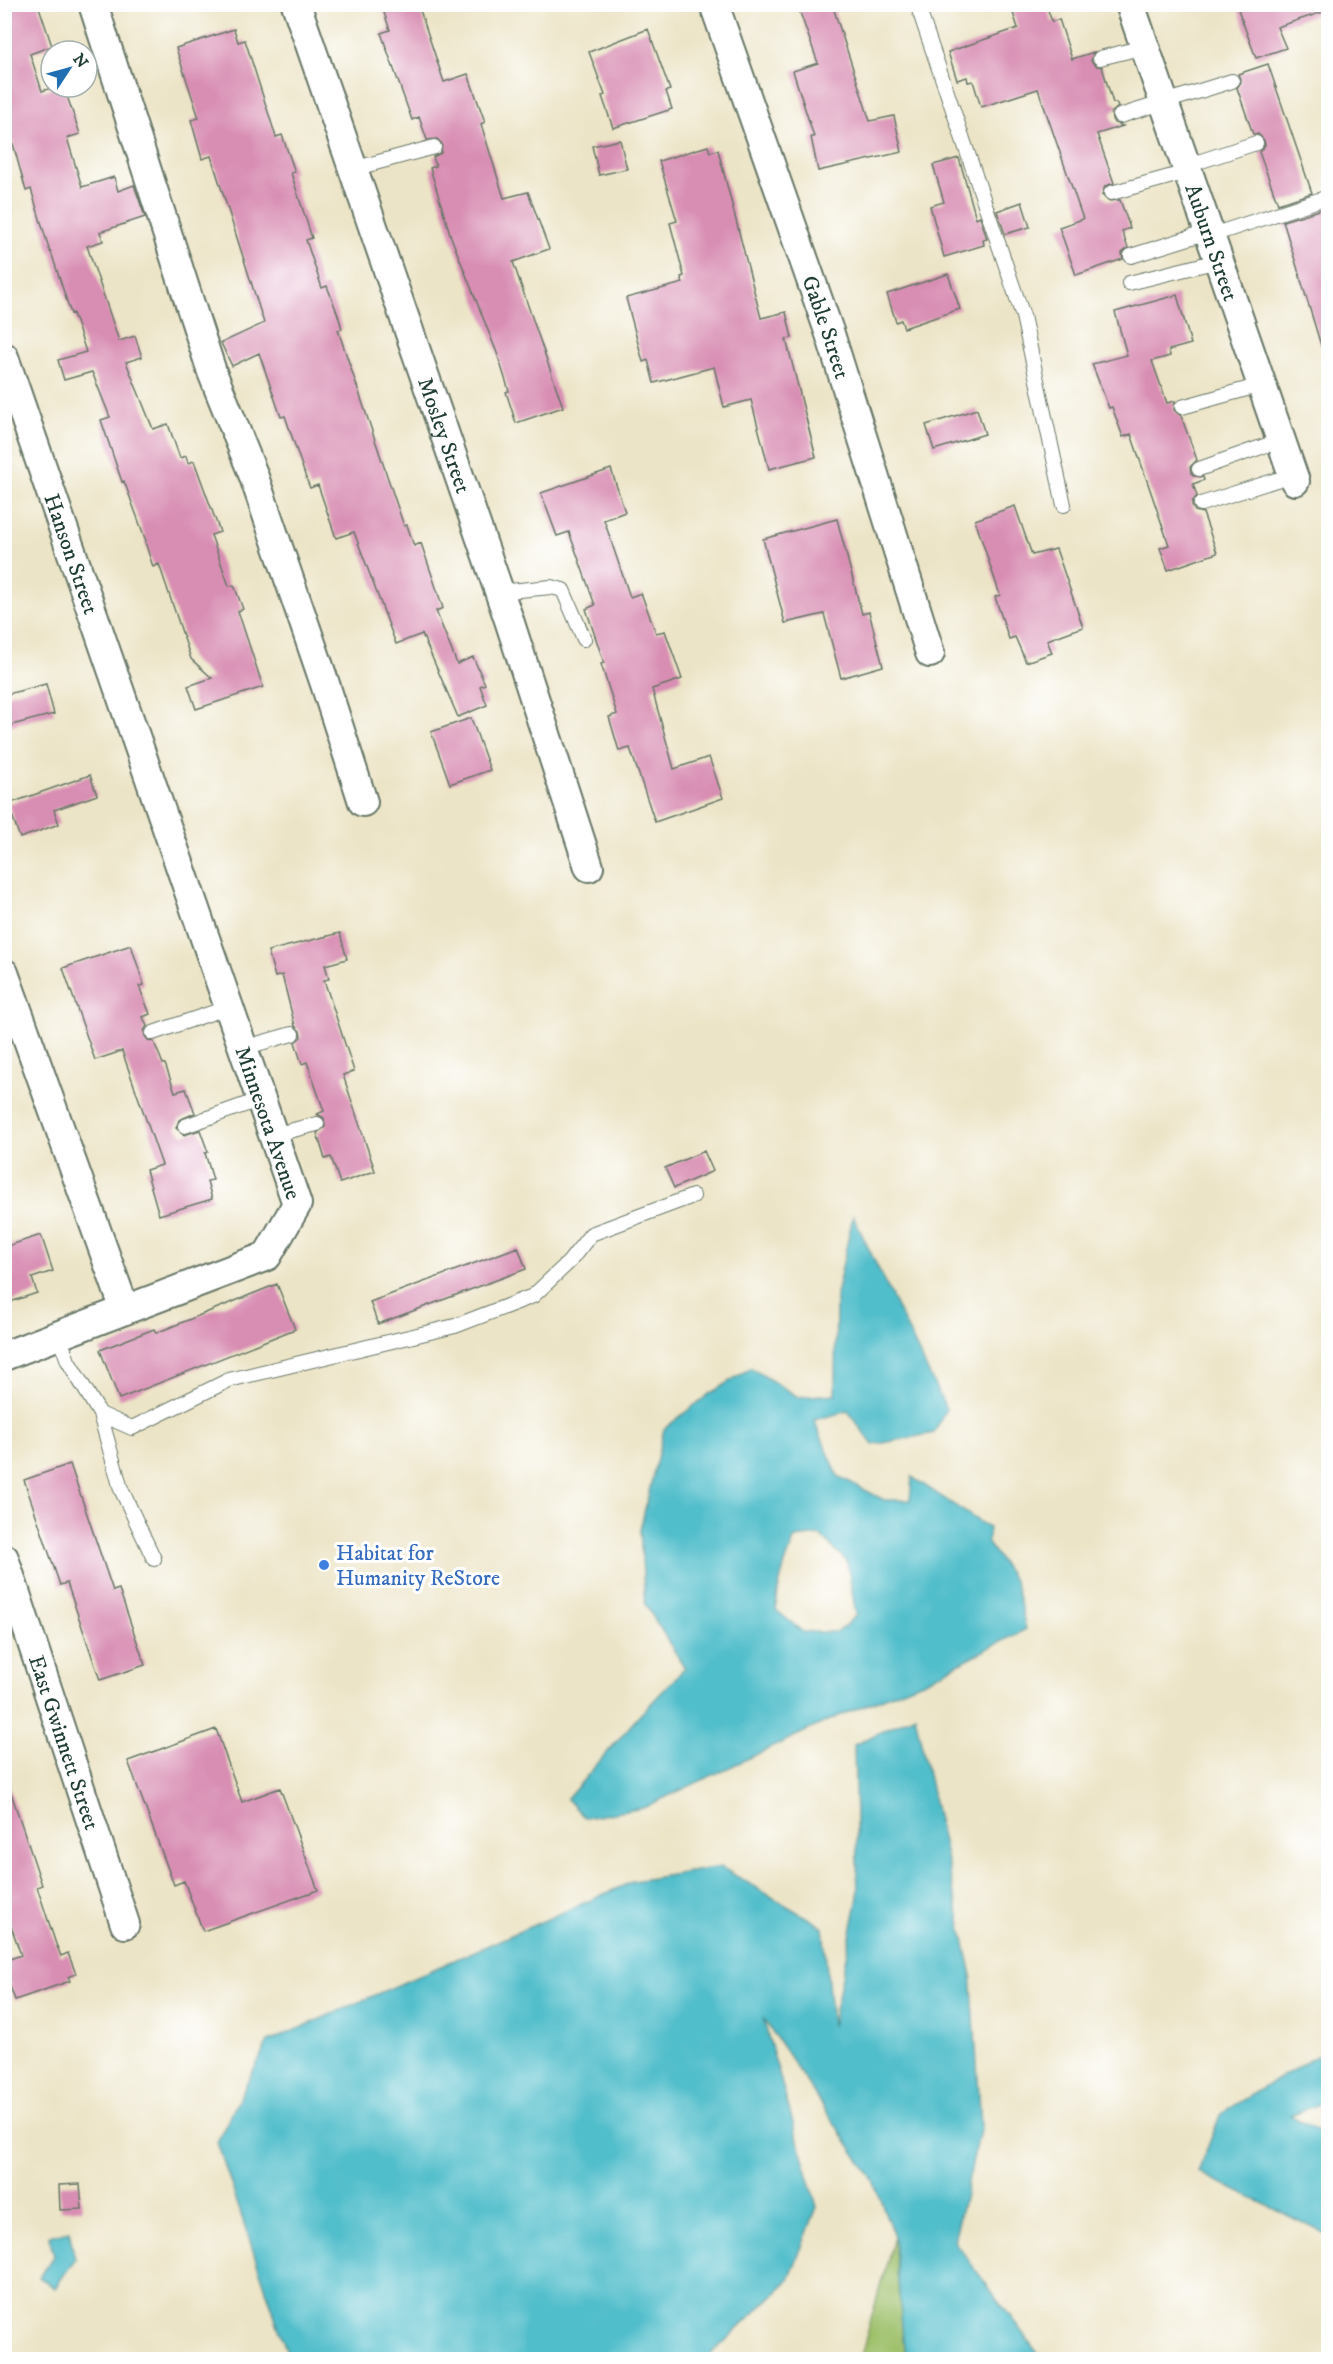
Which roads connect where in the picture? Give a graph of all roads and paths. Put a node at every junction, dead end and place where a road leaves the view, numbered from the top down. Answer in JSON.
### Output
{"nodes":[{"id":1,"x":93,"y":4,"type":"edge"},
{"id":2,"x":296,"y":4,"type":"edge"},
{"id":3,"x":714,"y":4,"type":"edge"},
{"id":4,"x":917,"y":4,"type":"edge"},
{"id":5,"x":1130,"y":4,"type":"edge"},
{"id":6,"x":1144,"y":47,"type":"junction"},
{"id":7,"x":1100,"y":58,"type":"dead end"},
{"id":8,"x":1232,"y":81,"type":"dead end"},
{"id":9,"x":1164,"y":103,"type":"junction"},
{"id":10,"x":1120,"y":116,"type":"dead end"},
{"id":11,"x":1256,"y":143,"type":"dead end"},
{"id":12,"x":434,"y":147,"type":"dead end"},
{"id":13,"x":353,"y":169,"type":"junction"},
{"id":14,"x":1186,"y":169,"type":"junction"},
{"id":15,"x":1111,"y":193,"type":"dead end"},
{"id":16,"x":1328,"y":197,"type":"edge"},
{"id":17,"x":1212,"y":243,"type":"junction"},
{"id":18,"x":1131,"y":256,"type":"dead end"},
{"id":19,"x":1129,"y":283,"type":"dead end"},
{"id":20,"x":4,"y":357,"type":"edge"},
{"id":21,"x":1261,"y":385,"type":"junction"},
{"id":22,"x":1182,"y":407,"type":"dead end"},
{"id":23,"x":1281,"y":440,"type":"junction"},
{"id":24,"x":1199,"y":469,"type":"dead end"},
{"id":25,"x":1294,"y":478,"type":"joint"},
{"id":26,"x":1200,"y":504,"type":"dead end"},
{"id":27,"x":1064,"y":505,"type":"dead end"},
{"id":28,"x":499,"y":592,"type":"junction"},
{"id":29,"x":584,"y":639,"type":"dead end"},
{"id":30,"x":930,"y":654,"type":"dead end"},
{"id":31,"x":140,"y":751,"type":"joint"},
{"id":32,"x":363,"y":802,"type":"dead end"},
{"id":33,"x":589,"y":867,"type":"dead end"},
{"id":34,"x":4,"y":973,"type":"edge"},
{"id":35,"x":229,"y":1007,"type":"junction"},
{"id":36,"x":153,"y":1033,"type":"dead end"},
{"id":37,"x":292,"y":1034,"type":"dead end"},
{"id":38,"x":243,"y":1048,"type":"junction"},
{"id":39,"x":261,"y":1099,"type":"junction"},
{"id":40,"x":317,"y":1124,"type":"dead end"},
{"id":41,"x":185,"y":1126,"type":"dead end"},
{"id":42,"x":273,"y":1135,"type":"junction"},
{"id":43,"x":693,"y":1196,"type":"dead end"},
{"id":44,"x":125,"y":1310,"type":"junction"},
{"id":45,"x":59,"y":1335,"type":"junction"},
{"id":46,"x":4,"y":1356,"type":"edge"},
{"id":47,"x":100,"y":1414,"type":"junction"},
{"id":48,"x":4,"y":1558,"type":"edge"},
{"id":49,"x":154,"y":1559,"type":"dead end"},
{"id":50,"x":125,"y":1924,"type":"dead end"}],
"edges":[{"from":1,"to":32,"type":"street"},
{"from":2,"to":13,"type":"street","name":"Mosley Street"},
{"from":3,"to":30,"type":"street","name":"Gable Street"},
{"from":4,"to":27,"type":"lane"},
{"from":5,"to":6,"type":"street","name":"Auburn Street"},
{"from":6,"to":7,"type":"lane"},
{"from":6,"to":9,"type":"street","name":"Auburn Street"},
{"from":8,"to":9,"type":"lane"},
{"from":9,"to":10,"type":"lane"},
{"from":9,"to":14,"type":"street","name":"Auburn Street"},
{"from":11,"to":14,"type":"lane"},
{"from":12,"to":13,"type":"lane"},
{"from":13,"to":28,"type":"street","name":"Mosley Street"},
{"from":14,"to":15,"type":"lane"},
{"from":14,"to":17,"type":"street","name":"Auburn Street"},
{"from":16,"to":17,"type":"lane"},
{"from":17,"to":18,"type":"lane"},
{"from":17,"to":19,"type":"lane"},
{"from":17,"to":21,"type":"street","name":"Auburn Street"},
{"from":20,"to":31,"type":"street","name":"Hanson Street"},
{"from":21,"to":22,"type":"lane"},
{"from":21,"to":23,"type":"street","name":"Auburn Street"},
{"from":23,"to":24,"type":"lane"},
{"from":23,"to":25,"type":"street","name":"Auburn Street"},
{"from":25,"to":26,"type":"lane"},
{"from":28,"to":29,"type":"lane"},
{"from":28,"to":33,"type":"street","name":"Mosley Street"},
{"from":31,"to":35,"type":"street","name":"Minnesota Avenue"},
{"from":34,"to":44,"type":"street"},
{"from":35,"to":36,"type":"lane"},
{"from":35,"to":38,"type":"street","name":"Minnesota Avenue"},
{"from":37,"to":38,"type":"lane"},
{"from":38,"to":39,"type":"street","name":"Minnesota Avenue"},
{"from":39,"to":41,"type":"lane"},
{"from":39,"to":42,"type":"street","name":"Minnesota Avenue"},
{"from":40,"to":42,"type":"lane"},
{"from":42,"to":44,"type":"street","name":"Minnesota Avenue"},
{"from":43,"to":47,"type":"lane"},
{"from":44,"to":45,"type":"street","name":"Minnesota Avenue"},
{"from":45,"to":46,"type":"street","name":"Minnesota Avenue"},
{"from":45,"to":47,"type":"lane"},
{"from":47,"to":49,"type":"lane"},
{"from":48,"to":50,"type":"street","name":"East Gwinnett Street"}]}
